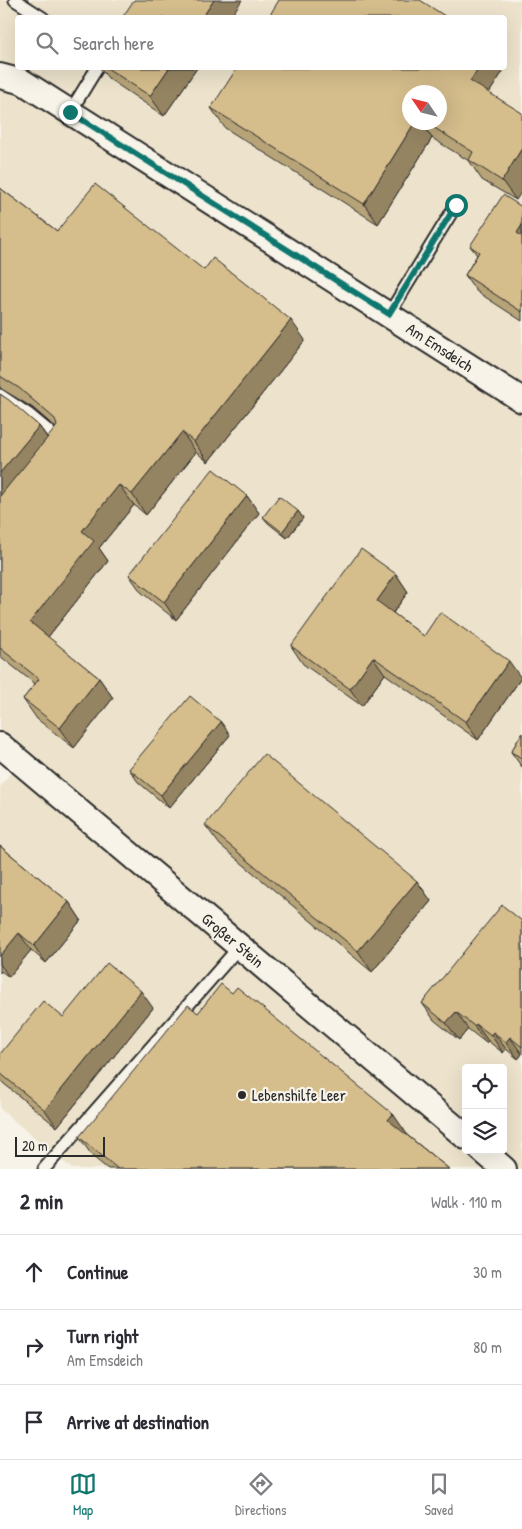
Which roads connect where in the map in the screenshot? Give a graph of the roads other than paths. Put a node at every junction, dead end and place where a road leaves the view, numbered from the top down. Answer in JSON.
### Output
{"nodes":[{"id":1,"x":15,"y":0,"type":"edge"},
{"id":2,"x":38,"y":15,"type":"edge"},
{"id":3,"x":96,"y":70,"type":"edge"},
{"id":4,"x":0,"y":76,"type":"edge"},
{"id":5,"x":70,"y":112,"type":"junction"},
{"id":6,"x":456,"y":205,"type":"dead end"},
{"id":7,"x":389,"y":314,"type":"junction"},
{"id":8,"x":0,"y":395,"type":"edge"},
{"id":9,"x":522,"y":400,"type":"edge"},
{"id":10,"x":58,"y":452,"type":"edge"},
{"id":11,"x":0,"y":745,"type":"edge"},
{"id":12,"x":240,"y":946,"type":"junction"},
{"id":13,"x":462,"y":1133,"type":"edge"},
{"id":14,"x":487,"y":1154,"type":"edge"},
{"id":15,"x":44,"y":1169,"type":"edge"},
{"id":16,"x":504,"y":1169,"type":"edge"}],
"edges":[{"from":1,"to":2,"type":"lane"},
{"from":3,"to":5,"type":"lane"},
{"from":4,"to":5,"type":"street","name":"Am Emsdeich"},
{"from":5,"to":7,"type":"street","name":"Am Emsdeich"},
{"from":6,"to":7,"type":"lane"},
{"from":7,"to":9,"type":"street","name":"Am Emsdeich"},
{"from":8,"to":10,"type":"lane"},
{"from":11,"to":12,"type":"street","name":"Großer Stein"},
{"from":12,"to":13,"type":"street","name":"Großer Stein"},
{"from":12,"to":15,"type":"lane"},
{"from":14,"to":16,"type":"street"}]}
